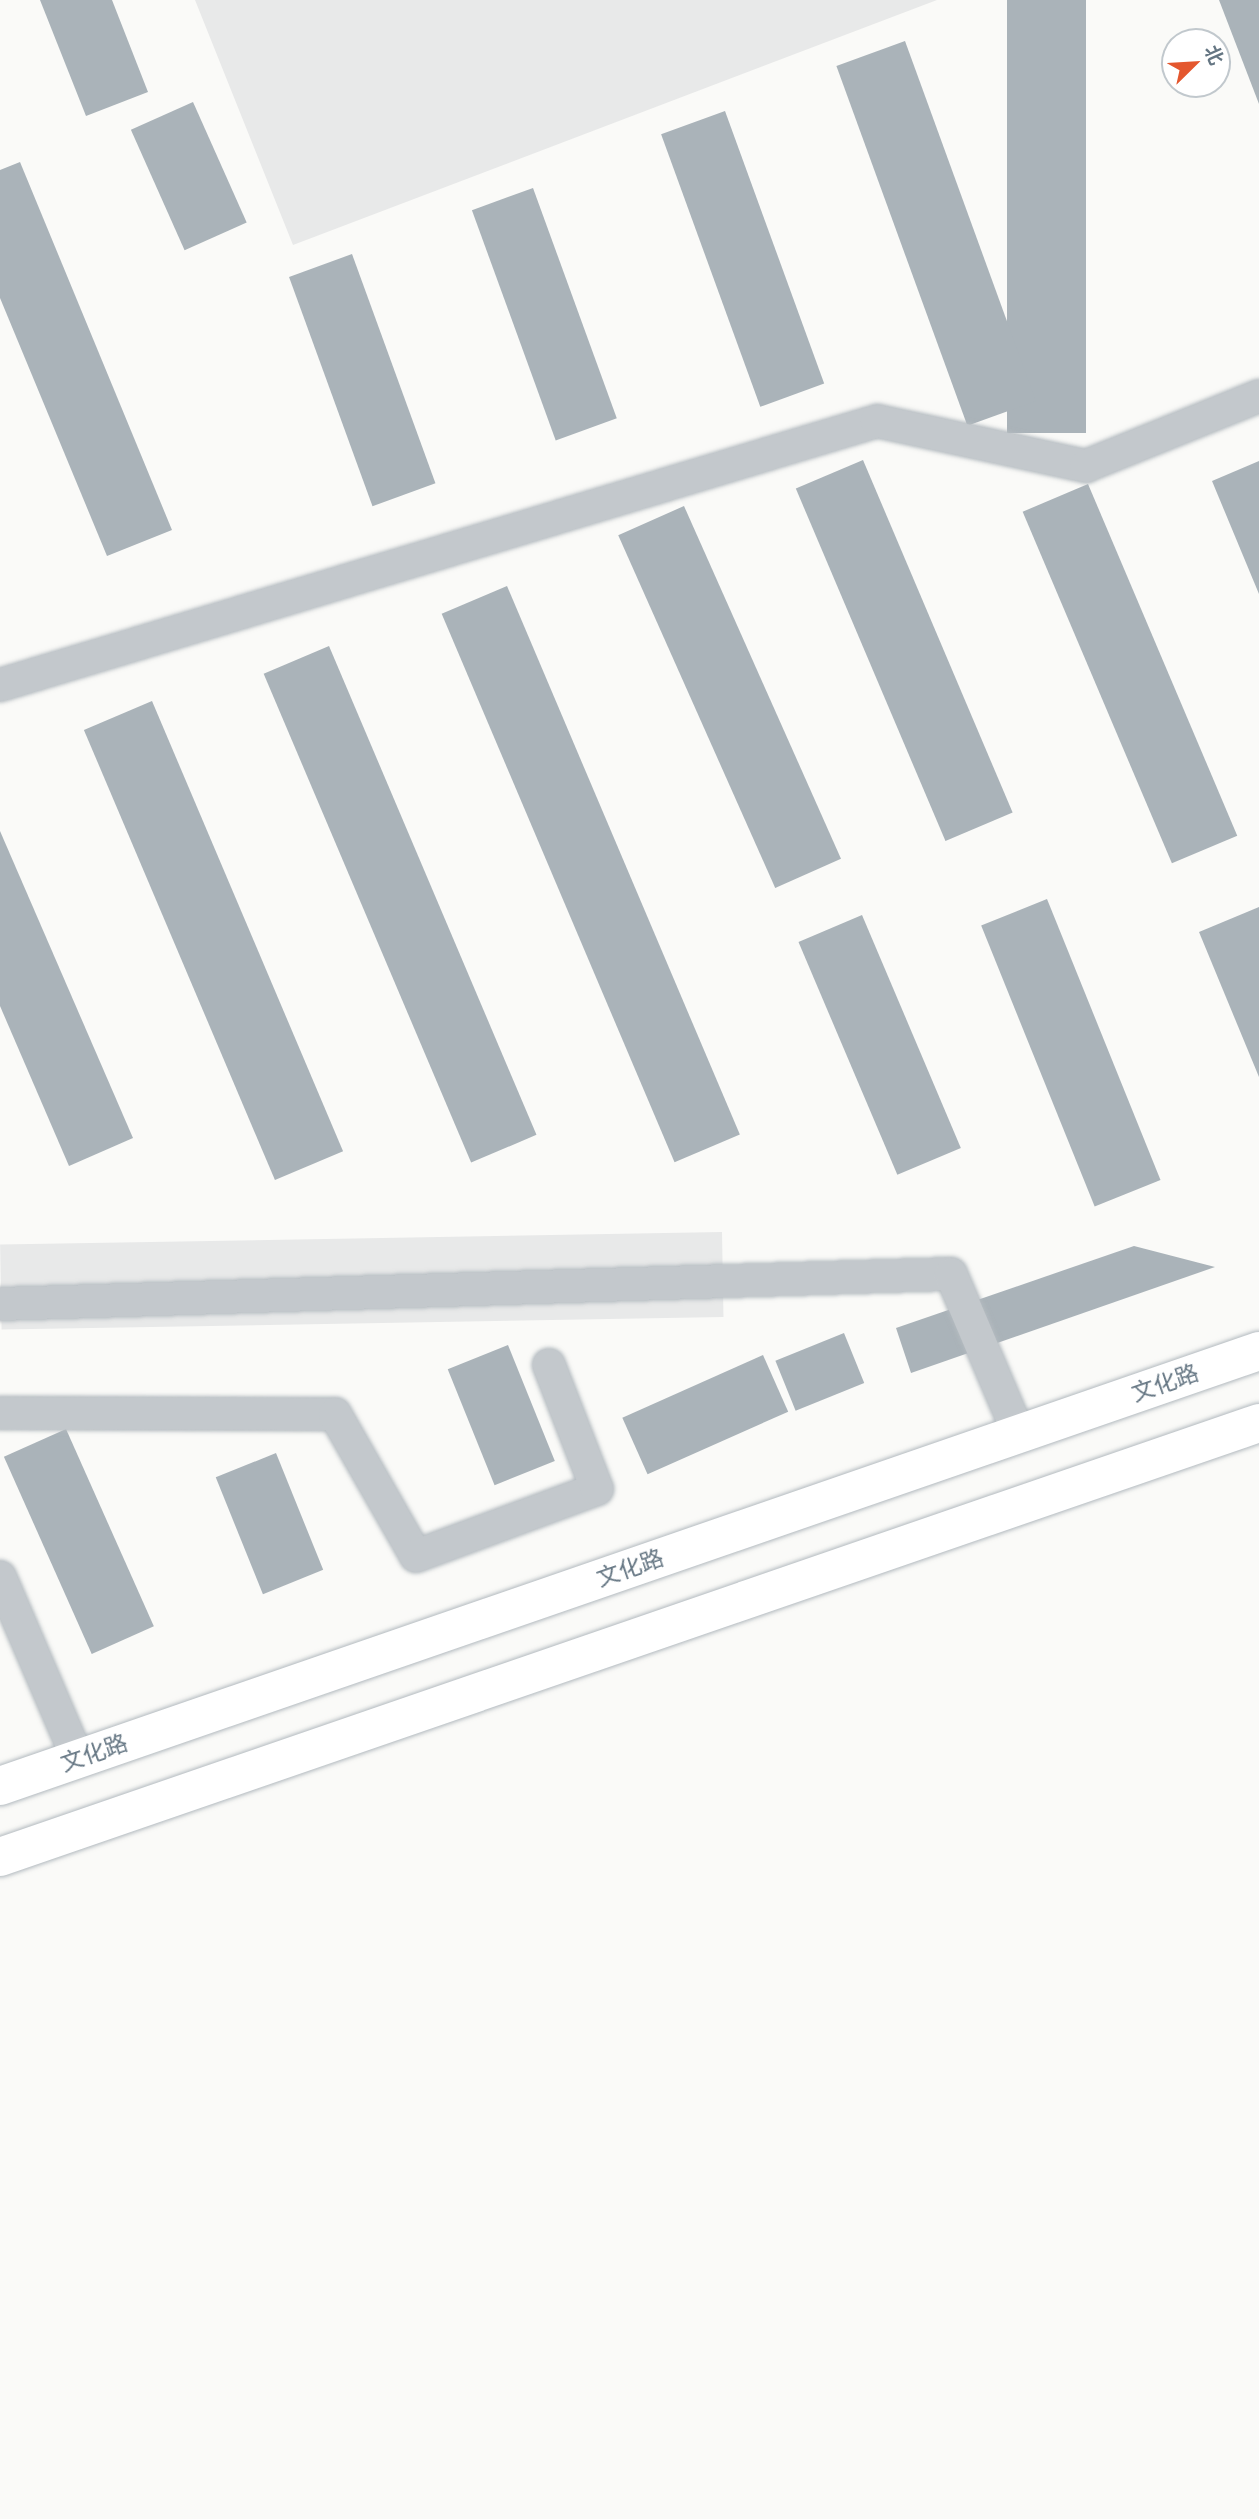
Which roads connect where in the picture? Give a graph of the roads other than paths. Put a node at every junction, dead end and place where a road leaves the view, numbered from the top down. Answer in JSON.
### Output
{"nodes":[{"id":1,"x":1259,"y":396,"type":"edge"},
{"id":2,"x":0,"y":685,"type":"edge"},
{"id":3,"x":0,"y":1304,"type":"edge"},
{"id":4,"x":1259,"y":1351,"type":"edge"},
{"id":5,"x":549,"y":1366,"type":"dead end"},
{"id":6,"x":0,"y":1413,"type":"edge"},
{"id":7,"x":1259,"y":1423,"type":"edge"},
{"id":8,"x":1019,"y":1434,"type":"junction"},
{"id":9,"x":0,"y":1577,"type":"edge"},
{"id":10,"x":78,"y":1759,"type":"junction"},
{"id":11,"x":0,"y":1786,"type":"edge"},
{"id":12,"x":0,"y":1857,"type":"edge"}],
"edges":[{"from":1,"to":2,"type":"street"},
{"from":3,"to":8,"type":"street"},
{"from":4,"to":8,"type":"street","name":"文化路"},
{"from":5,"to":6,"type":"street"},
{"from":7,"to":12,"type":"street"},
{"from":8,"to":10,"type":"street","name":"文化路"},
{"from":9,"to":10,"type":"street"},
{"from":10,"to":11,"type":"street","name":"文化路"}]}
